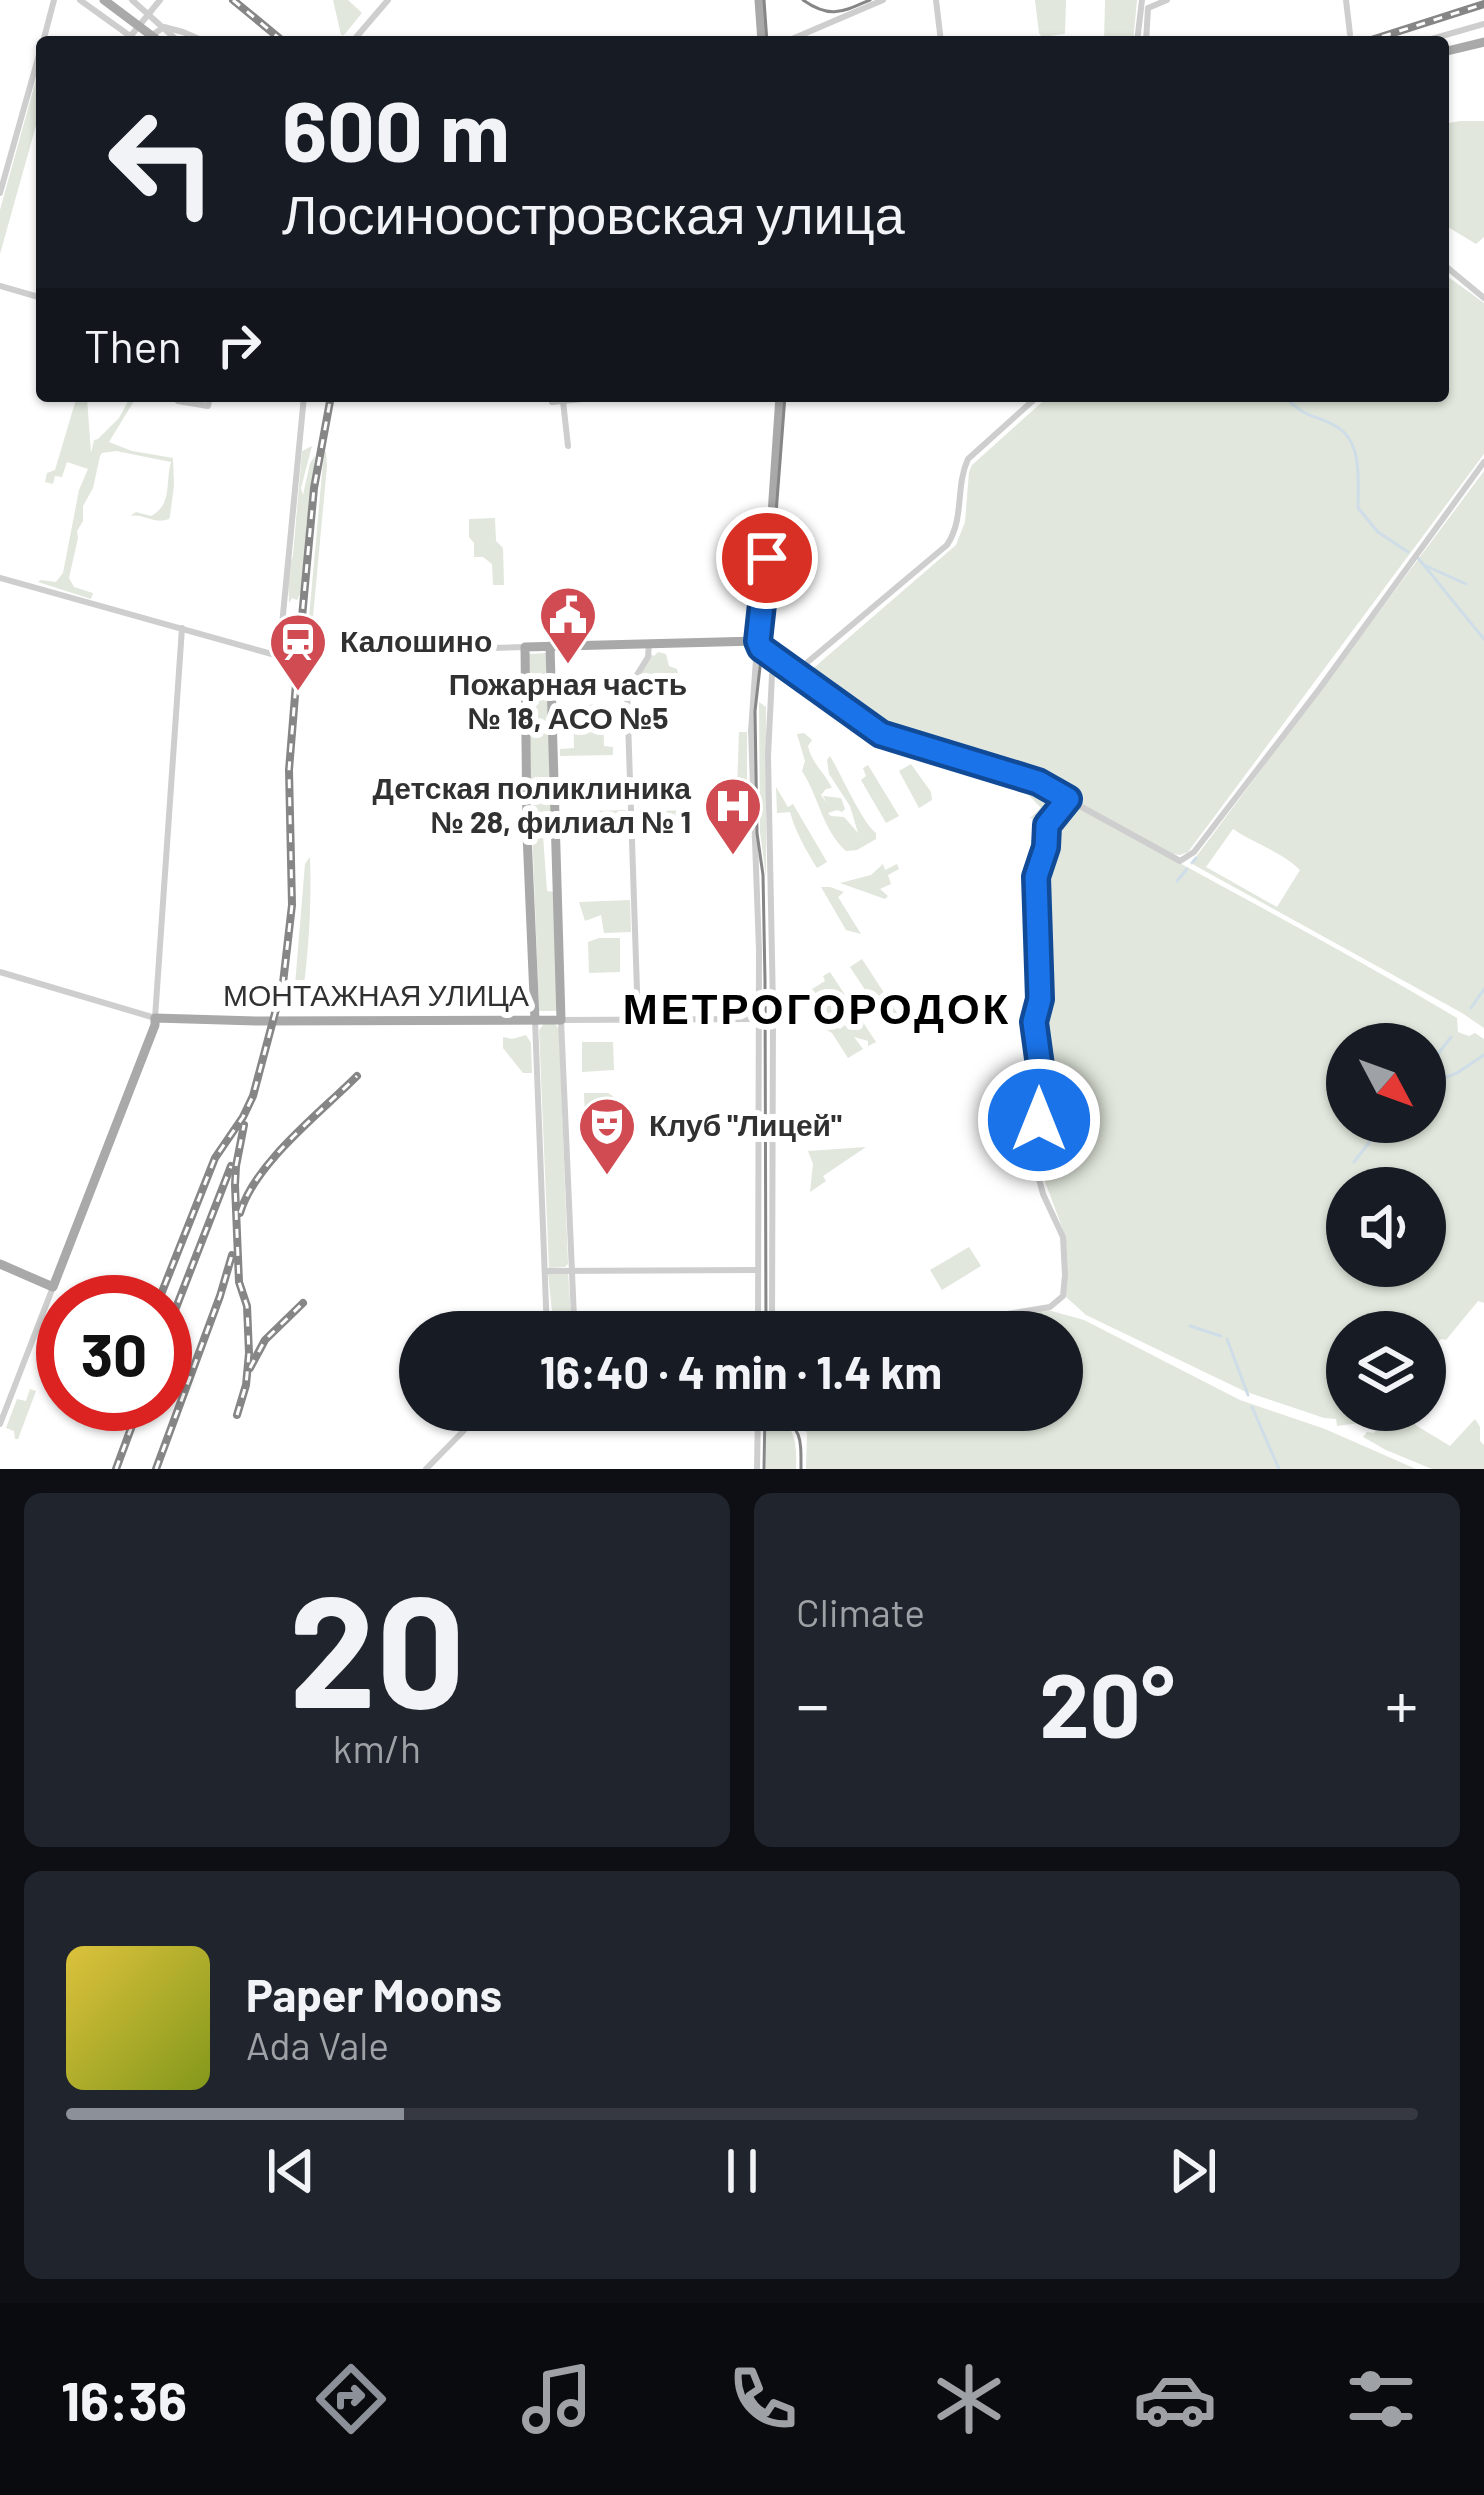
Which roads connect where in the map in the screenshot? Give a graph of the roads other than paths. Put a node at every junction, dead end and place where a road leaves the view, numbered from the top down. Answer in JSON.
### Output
{"nodes":[{"id":1,"x":54,"y":0,"type":"edge"},
{"id":2,"x":80,"y":0,"type":"edge"},
{"id":3,"x":104,"y":0,"type":"edge"},
{"id":4,"x":114,"y":0,"type":"edge"},
{"id":5,"x":132,"y":0,"type":"edge"},
{"id":6,"x":160,"y":0,"type":"edge"},
{"id":7,"x":388,"y":0,"type":"edge"},
{"id":8,"x":759,"y":0,"type":"edge"},
{"id":9,"x":883,"y":0,"type":"edge"},
{"id":10,"x":936,"y":0,"type":"edge"},
{"id":11,"x":1167,"y":0,"type":"edge"},
{"id":12,"x":1346,"y":0,"type":"edge"},
{"id":13,"x":1145,"y":4,"type":"edge"},
{"id":14,"x":1484,"y":24,"type":"edge"},
{"id":15,"x":1350,"y":34,"type":"dead end"},
{"id":16,"x":44,"y":36,"type":"edge"},
{"id":17,"x":126,"y":36,"type":"edge"},
{"id":18,"x":131,"y":36,"type":"edge"},
{"id":19,"x":148,"y":36,"type":"edge"},
{"id":20,"x":154,"y":36,"type":"edge"},
{"id":21,"x":155,"y":36,"type":"edge"},
{"id":22,"x":172,"y":36,"type":"edge"},
{"id":23,"x":192,"y":36,"type":"edge"},
{"id":24,"x":357,"y":36,"type":"edge"},
{"id":25,"x":762,"y":36,"type":"edge"},
{"id":26,"x":798,"y":36,"type":"edge"},
{"id":27,"x":939,"y":36,"type":"edge"},
{"id":28,"x":1138,"y":36,"type":"edge"},
{"id":29,"x":1146,"y":36,"type":"edge"},
{"id":30,"x":1442,"y":36,"type":"edge"},
{"id":31,"x":1484,"y":42,"type":"edge"},
{"id":32,"x":1449,"y":51,"type":"edge"},
{"id":33,"x":36,"y":65,"type":"edge"},
{"id":34,"x":0,"y":194,"type":"edge"},
{"id":35,"x":1449,"y":269,"type":"edge"},
{"id":36,"x":0,"y":286,"type":"edge"},
{"id":37,"x":36,"y":296,"type":"edge"},
{"id":38,"x":1484,"y":298,"type":"edge"},
{"id":39,"x":303,"y":402,"type":"edge"},
{"id":40,"x":563,"y":402,"type":"edge"},
{"id":41,"x":780,"y":402,"type":"edge"},
{"id":42,"x":1031,"y":402,"type":"edge"},
{"id":43,"x":568,"y":446,"type":"dead end"},
{"id":44,"x":1484,"y":462,"type":"edge"},
{"id":45,"x":0,"y":578,"type":"edge"},
{"id":46,"x":759,"y":622,"type":"junction"},
{"id":47,"x":182,"y":628,"type":"junction"},
{"id":48,"x":735,"y":640,"type":"junction"},
{"id":49,"x":758,"y":641,"type":"junction"},
{"id":50,"x":650,"y":643,"type":"junction"},
{"id":51,"x":550,"y":646,"type":"junction"},
{"id":52,"x":525,"y":647,"type":"junction"},
{"id":53,"x":339,"y":652,"type":"dead end"},
{"id":54,"x":778,"y":659,"type":"junction"},
{"id":55,"x":796,"y":671,"type":"junction"},
{"id":56,"x":1068,"y":799,"type":"junction"},
{"id":57,"x":756,"y":883,"type":"junction"},
{"id":58,"x":770,"y":883,"type":"junction"},
{"id":59,"x":0,"y":972,"type":"edge"},
{"id":60,"x":155,"y":1018,"type":"junction"},
{"id":61,"x":759,"y":1019,"type":"junction"},
{"id":62,"x":535,"y":1020,"type":"junction"},
{"id":63,"x":561,"y":1020,"type":"junction"},
{"id":64,"x":638,"y":1020,"type":"junction"},
{"id":65,"x":774,"y":1145,"type":"junction"},
{"id":66,"x":759,"y":1146,"type":"junction"},
{"id":67,"x":0,"y":1264,"type":"edge"},
{"id":68,"x":571,"y":1270,"type":"junction"},
{"id":69,"x":758,"y":1270,"type":"junction"},
{"id":70,"x":545,"y":1271,"type":"junction"},
{"id":71,"x":57,"y":1275,"type":"edge"},
{"id":72,"x":36,"y":1279,"type":"edge"},
{"id":73,"x":547,"y":1311,"type":"edge"},
{"id":74,"x":574,"y":1311,"type":"edge"},
{"id":75,"x":758,"y":1311,"type":"edge"},
{"id":76,"x":772,"y":1311,"type":"edge"},
{"id":77,"x":1025,"y":1311,"type":"edge"},
{"id":78,"x":36,"y":1330,"type":"edge"},
{"id":79,"x":0,"y":1424,"type":"edge"},
{"id":80,"x":463,"y":1431,"type":"edge"},
{"id":81,"x":758,"y":1431,"type":"edge"},
{"id":82,"x":426,"y":1469,"type":"edge"},
{"id":83,"x":757,"y":1469,"type":"edge"}],
"edges":[{"from":1,"to":16,"type":"street"},
{"from":2,"to":17,"type":"street"},
{"from":3,"to":20,"type":"main road","bridge":true},
{"from":4,"to":21,"type":"main road","bridge":true},
{"from":5,"to":22,"type":"street","bridge":true},
{"from":6,"to":18,"type":"street"},
{"from":7,"to":24,"type":"street"},
{"from":8,"to":25,"type":"main road"},
{"from":9,"to":26,"type":"street"},
{"from":10,"to":27,"type":"street"},
{"from":11,"to":13,"type":"street"},
{"from":12,"to":15,"type":"street"},
{"from":13,"to":28,"type":"street"},
{"from":13,"to":29,"type":"street"},
{"from":14,"to":30,"type":"street"},
{"from":19,"to":23,"type":"street"},
{"from":31,"to":32,"type":"main road"},
{"from":33,"to":34,"type":"street"},
{"from":35,"to":38,"type":"street"},
{"from":36,"to":37,"type":"street"},
{"from":39,"to":47,"type":"street"},
{"from":40,"to":43,"type":"street"},
{"from":41,"to":46,"type":"main road"},
{"from":42,"to":55,"type":"street"},
{"from":44,"to":56,"type":"street"},
{"from":45,"to":47,"type":"street"},
{"from":46,"to":48,"type":"main road"},
{"from":46,"to":49,"type":"main road"},
{"from":47,"to":60,"type":"street"},
{"from":48,"to":49,"type":"main road"},
{"from":48,"to":50,"type":"main road"},
{"from":49,"to":54,"type":"street"},
{"from":49,"to":57,"type":"street"},
{"from":50,"to":51,"type":"main road"},
{"from":50,"to":64,"type":"street"},
{"from":51,"to":52,"type":"main road"},
{"from":51,"to":63,"type":"main road"},
{"from":52,"to":53,"type":"street"},
{"from":52,"to":62,"type":"main road"},
{"from":54,"to":55,"type":"street"},
{"from":54,"to":58,"type":"street"},
{"from":55,"to":56,"type":"street"},
{"from":56,"to":77,"type":"street"},
{"from":57,"to":58,"type":"street"},
{"from":57,"to":61,"type":"street"},
{"from":58,"to":65,"type":"street"},
{"from":59,"to":60,"type":"street","name":"МОНТАЖНАЯ УЛИЦА"},
{"from":60,"to":62,"type":"main road","name":"МОНТАЖНАЯ УЛИЦА"},
{"from":60,"to":71,"type":"main road"},
{"from":61,"to":64,"type":"street","name":"МОНТАЖНАЯ УЛИЦА"},
{"from":61,"to":66,"type":"street"},
{"from":62,"to":63,"type":"main road","name":"МОНТАЖНАЯ УЛИЦА"},
{"from":62,"to":70,"type":"street"},
{"from":63,"to":64,"type":"street","name":"МОНТАЖНАЯ УЛИЦА"},
{"from":63,"to":68,"type":"street"},
{"from":65,"to":66,"type":"street"},
{"from":65,"to":76,"type":"street"},
{"from":66,"to":69,"type":"street"},
{"from":67,"to":72,"type":"main road"},
{"from":68,"to":69,"type":"street"},
{"from":68,"to":70,"type":"street"},
{"from":68,"to":74,"type":"street"},
{"from":69,"to":75,"type":"street"},
{"from":70,"to":73,"type":"street"},
{"from":78,"to":79,"type":"street"},
{"from":80,"to":82,"type":"street"},
{"from":81,"to":83,"type":"street"}]}
